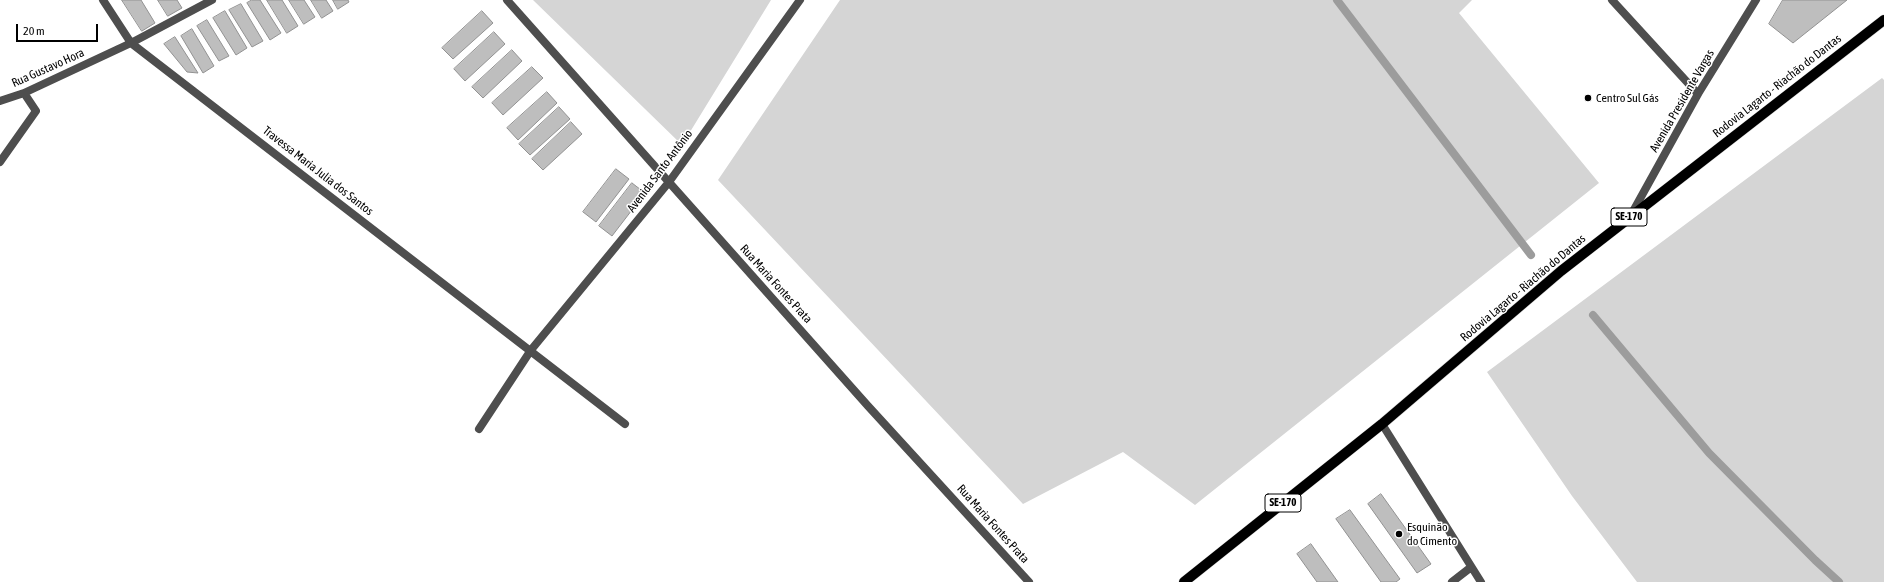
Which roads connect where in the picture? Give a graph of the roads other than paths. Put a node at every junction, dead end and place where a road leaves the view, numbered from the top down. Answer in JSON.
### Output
{"nodes":[{"id":1,"x":103,"y":0,"type":"edge"},
{"id":2,"x":212,"y":0,"type":"edge"},
{"id":3,"x":507,"y":0,"type":"edge"},
{"id":4,"x":800,"y":0,"type":"edge"},
{"id":5,"x":1612,"y":0,"type":"edge"},
{"id":6,"x":1756,"y":0,"type":"edge"},
{"id":7,"x":1884,"y":20,"type":"edge"},
{"id":8,"x":131,"y":43,"type":"junction"},
{"id":9,"x":24,"y":93,"type":"junction"},
{"id":10,"x":1698,"y":94,"type":"junction"},
{"id":11,"x":0,"y":101,"type":"edge"},
{"id":12,"x":0,"y":162,"type":"edge"},
{"id":13,"x":669,"y":182,"type":"junction"},
{"id":14,"x":1631,"y":215,"type":"junction"},
{"id":15,"x":531,"y":350,"type":"junction"},
{"id":16,"x":625,"y":424,"type":"dead end"},
{"id":17,"x":1382,"y":424,"type":"junction"},
{"id":18,"x":478,"y":429,"type":"dead end"},
{"id":19,"x":1470,"y":568,"type":"junction"},
{"id":20,"x":1029,"y":582,"type":"edge"},
{"id":21,"x":1184,"y":582,"type":"edge"},
{"id":22,"x":1452,"y":582,"type":"edge"},
{"id":23,"x":1481,"y":582,"type":"edge"}],
"edges":[{"from":1,"to":8,"type":"street","name":"Travessa Maria Julia dos Santos"},
{"from":2,"to":8,"type":"street","name":"Rua Gustavo Hora"},
{"from":3,"to":13,"type":"street","name":"Rua Maria Fontes Prata"},
{"from":4,"to":13,"type":"street","name":"Avenida Santo Antônio"},
{"from":5,"to":10,"type":"street"},
{"from":6,"to":10,"type":"street","name":"Avenida Presidente Vargas"},
{"from":7,"to":14,"type":"main road","name":"Rodovia Lagarto - Riachão do Dantas","number":"SE-170"},
{"from":8,"to":9,"type":"street","name":"Rua Gustavo Hora"},
{"from":8,"to":15,"type":"street","name":"Travessa Maria Julia dos Santos"},
{"from":9,"to":11,"type":"street","name":"Rua Gustavo Hora"},
{"from":9,"to":12,"type":"street"},
{"from":10,"to":14,"type":"street","name":"Avenida Presidente Vargas"},
{"from":13,"to":15,"type":"street","name":"Avenida Santo Antônio"},
{"from":13,"to":20,"type":"street","name":"Rua Maria Fontes Prata"},
{"from":14,"to":17,"type":"main road","name":"Rodovia Lagarto - Riachão do Dantas","number":"SE-170"},
{"from":15,"to":16,"type":"street","name":"Travessa Maria Julia dos Santos"},
{"from":15,"to":18,"type":"street","name":"Avenida Santo Antônio"},
{"from":17,"to":19,"type":"street"},
{"from":17,"to":21,"type":"main road","name":"Rodovia Lagarto - Riachão do Dantas","number":"SE-170"},
{"from":19,"to":22,"type":"street"},
{"from":19,"to":23,"type":"street"}]}
